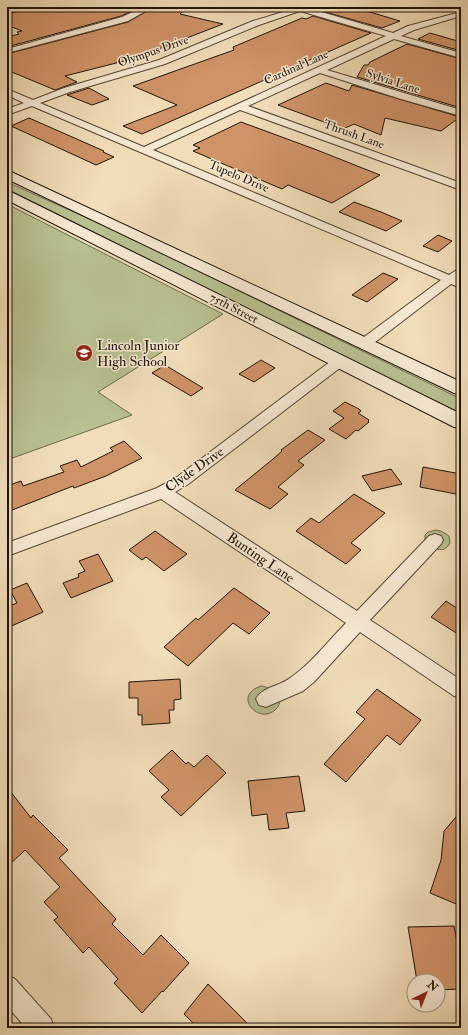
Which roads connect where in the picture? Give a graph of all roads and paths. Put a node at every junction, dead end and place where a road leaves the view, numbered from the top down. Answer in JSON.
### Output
{"nodes":[{"id":1,"x":150,"y":7,"type":"edge"},
{"id":2,"x":300,"y":8,"type":"edge"},
{"id":3,"x":461,"y":14,"type":"edge"},
{"id":4,"x":393,"y":37,"type":"junction"},
{"id":5,"x":7,"y":51,"type":"edge"},
{"id":6,"x":461,"y":56,"type":"edge"},
{"id":7,"x":319,"y":70,"type":"junction"},
{"id":8,"x":7,"y":92,"type":"edge"},
{"id":9,"x":31,"y":102,"type":"junction"},
{"id":10,"x":239,"y":106,"type":"junction"},
{"id":11,"x":7,"y":112,"type":"edge"},
{"id":12,"x":461,"y":114,"type":"edge"},
{"id":13,"x":145,"y":150,"type":"junction"},
{"id":14,"x":7,"y":174,"type":"edge"},
{"id":15,"x":461,"y":187,"type":"edge"},
{"id":16,"x":7,"y":194,"type":"edge"},
{"id":17,"x":461,"y":271,"type":"edge"},
{"id":18,"x":456,"y":282,"type":"edge"},
{"id":19,"x":365,"y":343,"type":"junction"},
{"id":20,"x":340,"y":361,"type":"junction"},
{"id":21,"x":461,"y":389,"type":"edge"},
{"id":22,"x":461,"y":422,"type":"edge"},
{"id":23,"x":163,"y":492,"type":"junction"},
{"id":24,"x":436,"y":540,"type":"dead end"},
{"id":25,"x":7,"y":550,"type":"edge"},
{"id":26,"x":359,"y":621,"type":"junction"},
{"id":27,"x":461,"y":690,"type":"edge"},
{"id":28,"x":266,"y":699,"type":"dead end"},
{"id":29,"x":7,"y":987,"type":"edge"},
{"id":30,"x":42,"y":1028,"type":"edge"}],
"edges":[{"from":1,"to":5,"type":"street"},
{"from":2,"to":4,"type":"street"},
{"from":2,"to":9,"type":"street","name":"Olympus Drive"},
{"from":3,"to":4,"type":"street","name":"Cardinal Lane"},
{"from":4,"to":6,"type":"street"},
{"from":4,"to":7,"type":"street","name":"Cardinal Lane"},
{"from":7,"to":10,"type":"street","name":"Cardinal Lane"},
{"from":7,"to":12,"type":"street","name":"Sylvia Lane"},
{"from":8,"to":9,"type":"street","name":"Tupelo Drive"},
{"from":9,"to":11,"type":"street","name":"Olympus Drive"},
{"from":9,"to":13,"type":"street","name":"Tupelo Drive"},
{"from":10,"to":13,"type":"street","name":"Cardinal Lane"},
{"from":10,"to":15,"type":"street","name":"Thrush Lane"},
{"from":13,"to":18,"type":"street","name":"Tupelo Drive"},
{"from":14,"to":19,"type":"main road","name":"75th Street"},
{"from":16,"to":20,"type":"main road","name":"75th Street"},
{"from":17,"to":18,"type":"street"},
{"from":18,"to":19,"type":"street"},
{"from":19,"to":21,"type":"main road","name":"75th Street"},
{"from":20,"to":22,"type":"main road","name":"75th Street"},
{"from":20,"to":23,"type":"street","name":"Clyde Drive"},
{"from":23,"to":25,"type":"street","name":"Clyde Drive"},
{"from":23,"to":26,"type":"street","name":"Bunting Lane"},
{"from":24,"to":26,"type":"street"},
{"from":26,"to":27,"type":"street","name":"Bunting Lane"},
{"from":26,"to":28,"type":"street"},
{"from":29,"to":30,"type":"street"}]}
